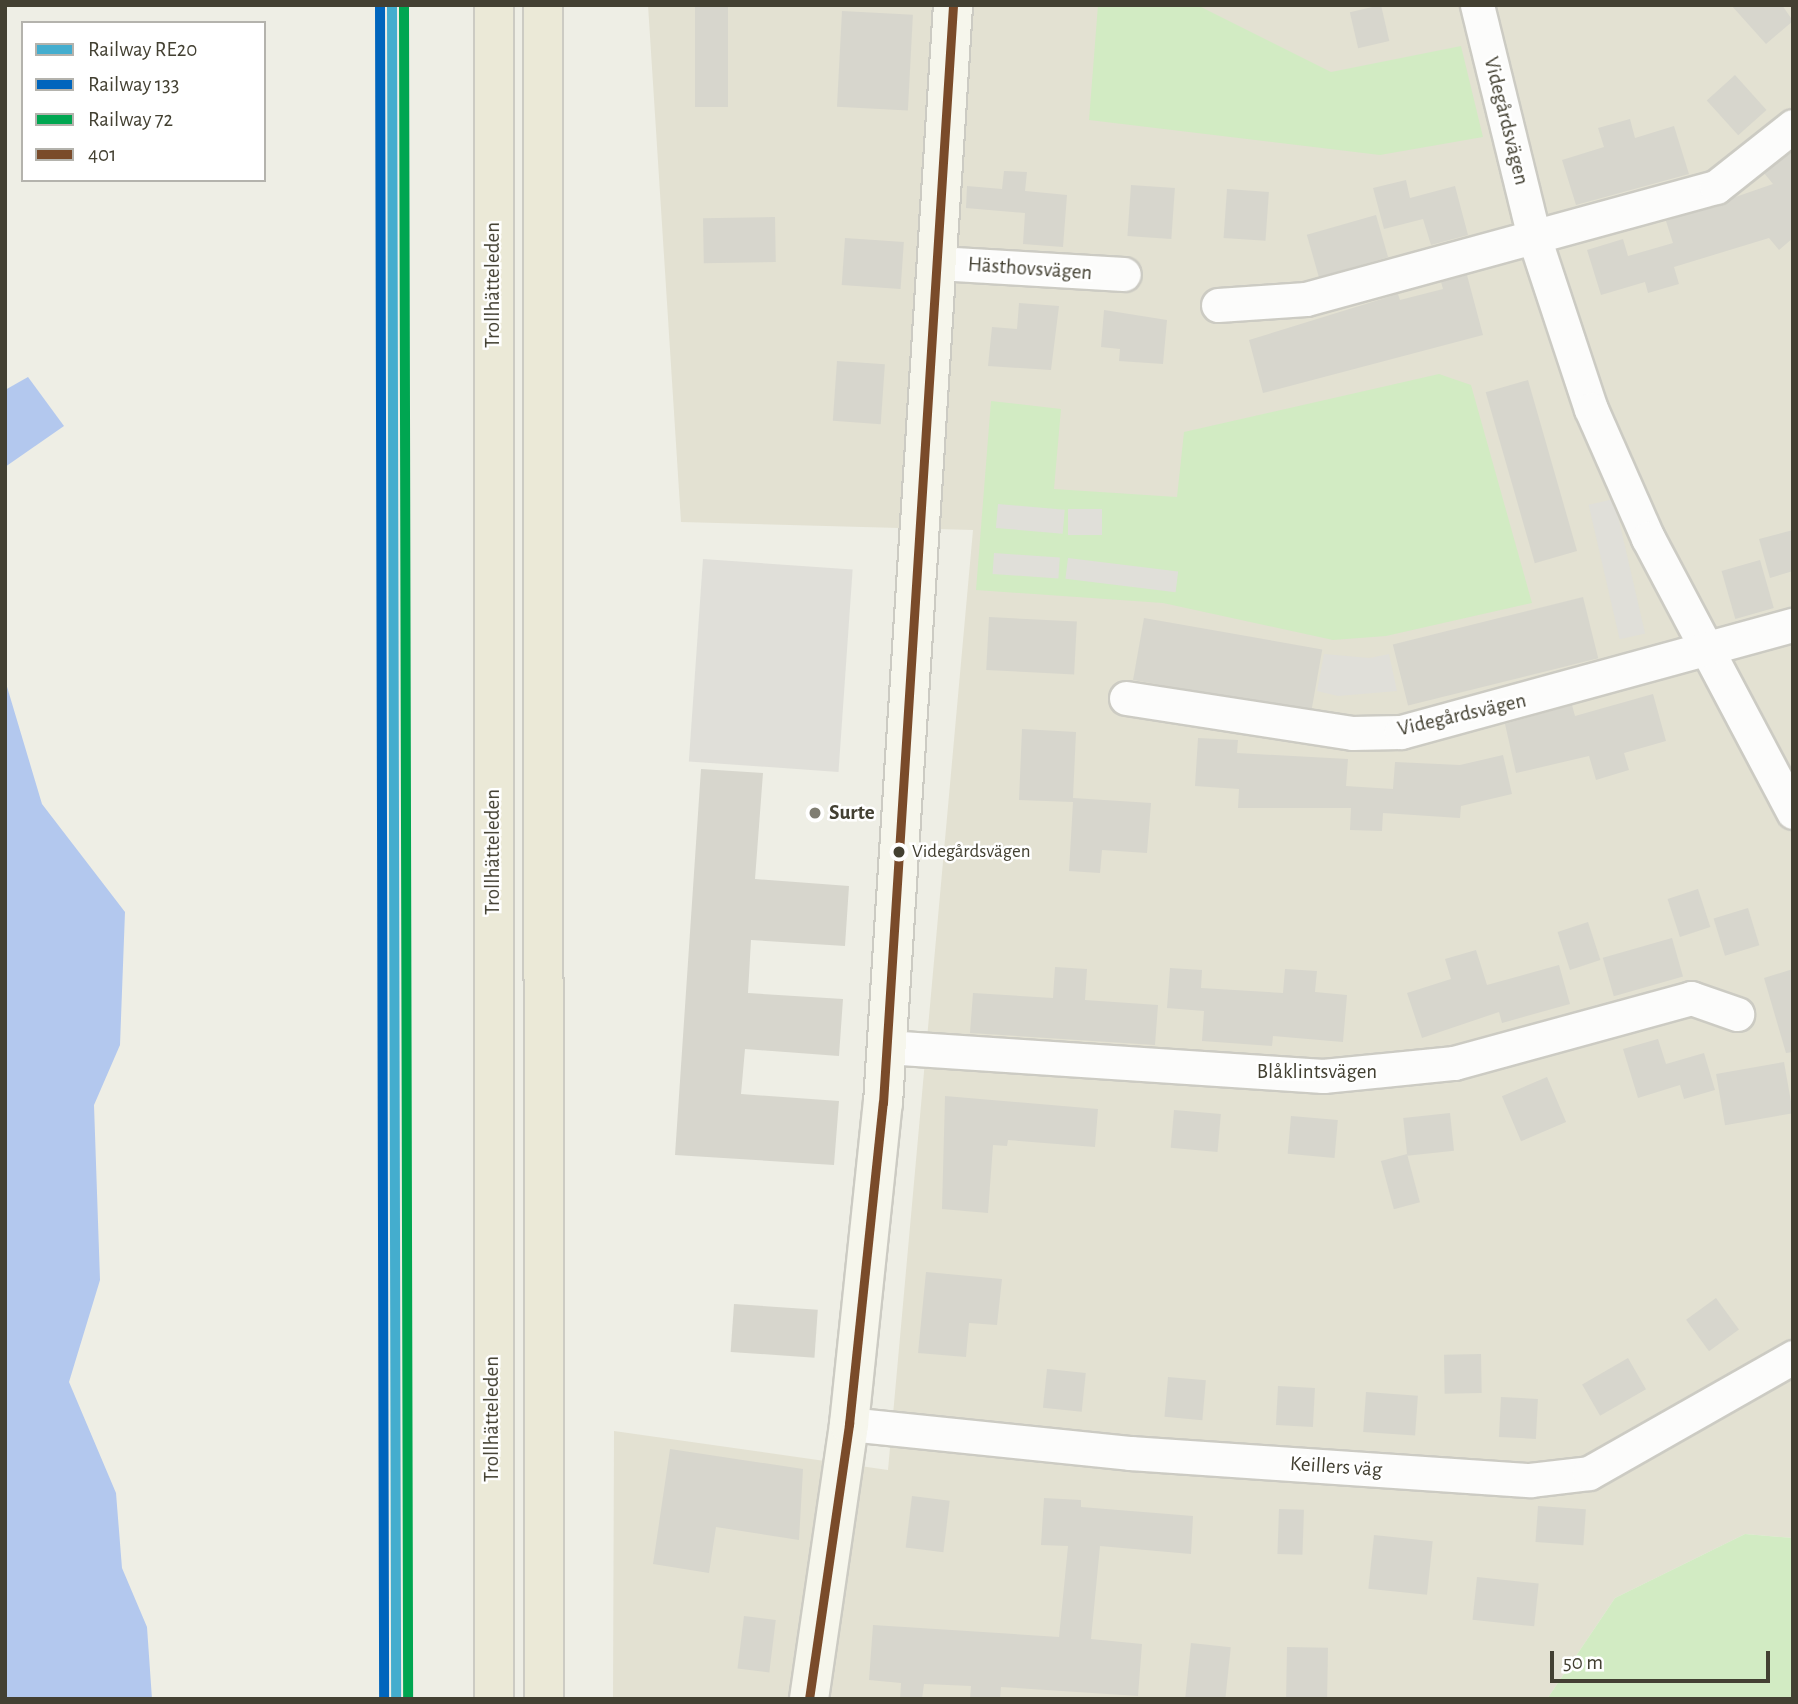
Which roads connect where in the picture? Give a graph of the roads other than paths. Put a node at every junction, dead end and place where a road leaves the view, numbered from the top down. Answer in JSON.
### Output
{"nodes":[{"id":1,"x":494,"y":5,"type":"edge"},
{"id":2,"x":543,"y":5,"type":"edge"},
{"id":3,"x":953,"y":5,"type":"edge"},
{"id":4,"x":1477,"y":5,"type":"edge"},
{"id":5,"x":1793,"y":126,"type":"edge"},
{"id":6,"x":1534,"y":237,"type":"junction"},
{"id":7,"x":937,"y":263,"type":"junction"},
{"id":8,"x":1124,"y":274,"type":"dead end"},
{"id":9,"x":1218,"y":305,"type":"dead end"},
{"id":10,"x":1793,"y":625,"type":"edge"},
{"id":11,"x":1710,"y":648,"type":"junction"},
{"id":12,"x":1126,"y":698,"type":"dead end"},
{"id":13,"x":1793,"y":812,"type":"edge"},
{"id":14,"x":1737,"y":1014,"type":"dead end"},
{"id":15,"x":886,"y":1047,"type":"junction"},
{"id":16,"x":1793,"y":1357,"type":"edge"},
{"id":17,"x":849,"y":1424,"type":"junction"},
{"id":18,"x":493,"y":1690,"type":"edge"},
{"id":19,"x":545,"y":1691,"type":"edge"},
{"id":20,"x":809,"y":1699,"type":"edge"}],
"edges":[{"from":1,"to":18,"type":"highway","name":"Trollhätteleden"},
{"from":2,"to":19,"type":"highway"},
{"from":3,"to":7,"type":"street"},
{"from":4,"to":6,"type":"street","name":"Videgårdsvägen"},
{"from":5,"to":6,"type":"street"},
{"from":6,"to":9,"type":"street"},
{"from":6,"to":11,"type":"street","name":"Videgårdsvägen"},
{"from":7,"to":8,"type":"street","name":"Hästhovsvägen"},
{"from":7,"to":15,"type":"street"},
{"from":10,"to":11,"type":"street","name":"Videgårdsvägen"},
{"from":11,"to":12,"type":"street","name":"Videgårdsvägen"},
{"from":11,"to":13,"type":"street","name":"Videgårdsvägen"},
{"from":14,"to":15,"type":"street","name":"Blåklintsvägen"},
{"from":15,"to":17,"type":"street"},
{"from":16,"to":17,"type":"street","name":"Keillers väg"},
{"from":17,"to":20,"type":"street"}]}
